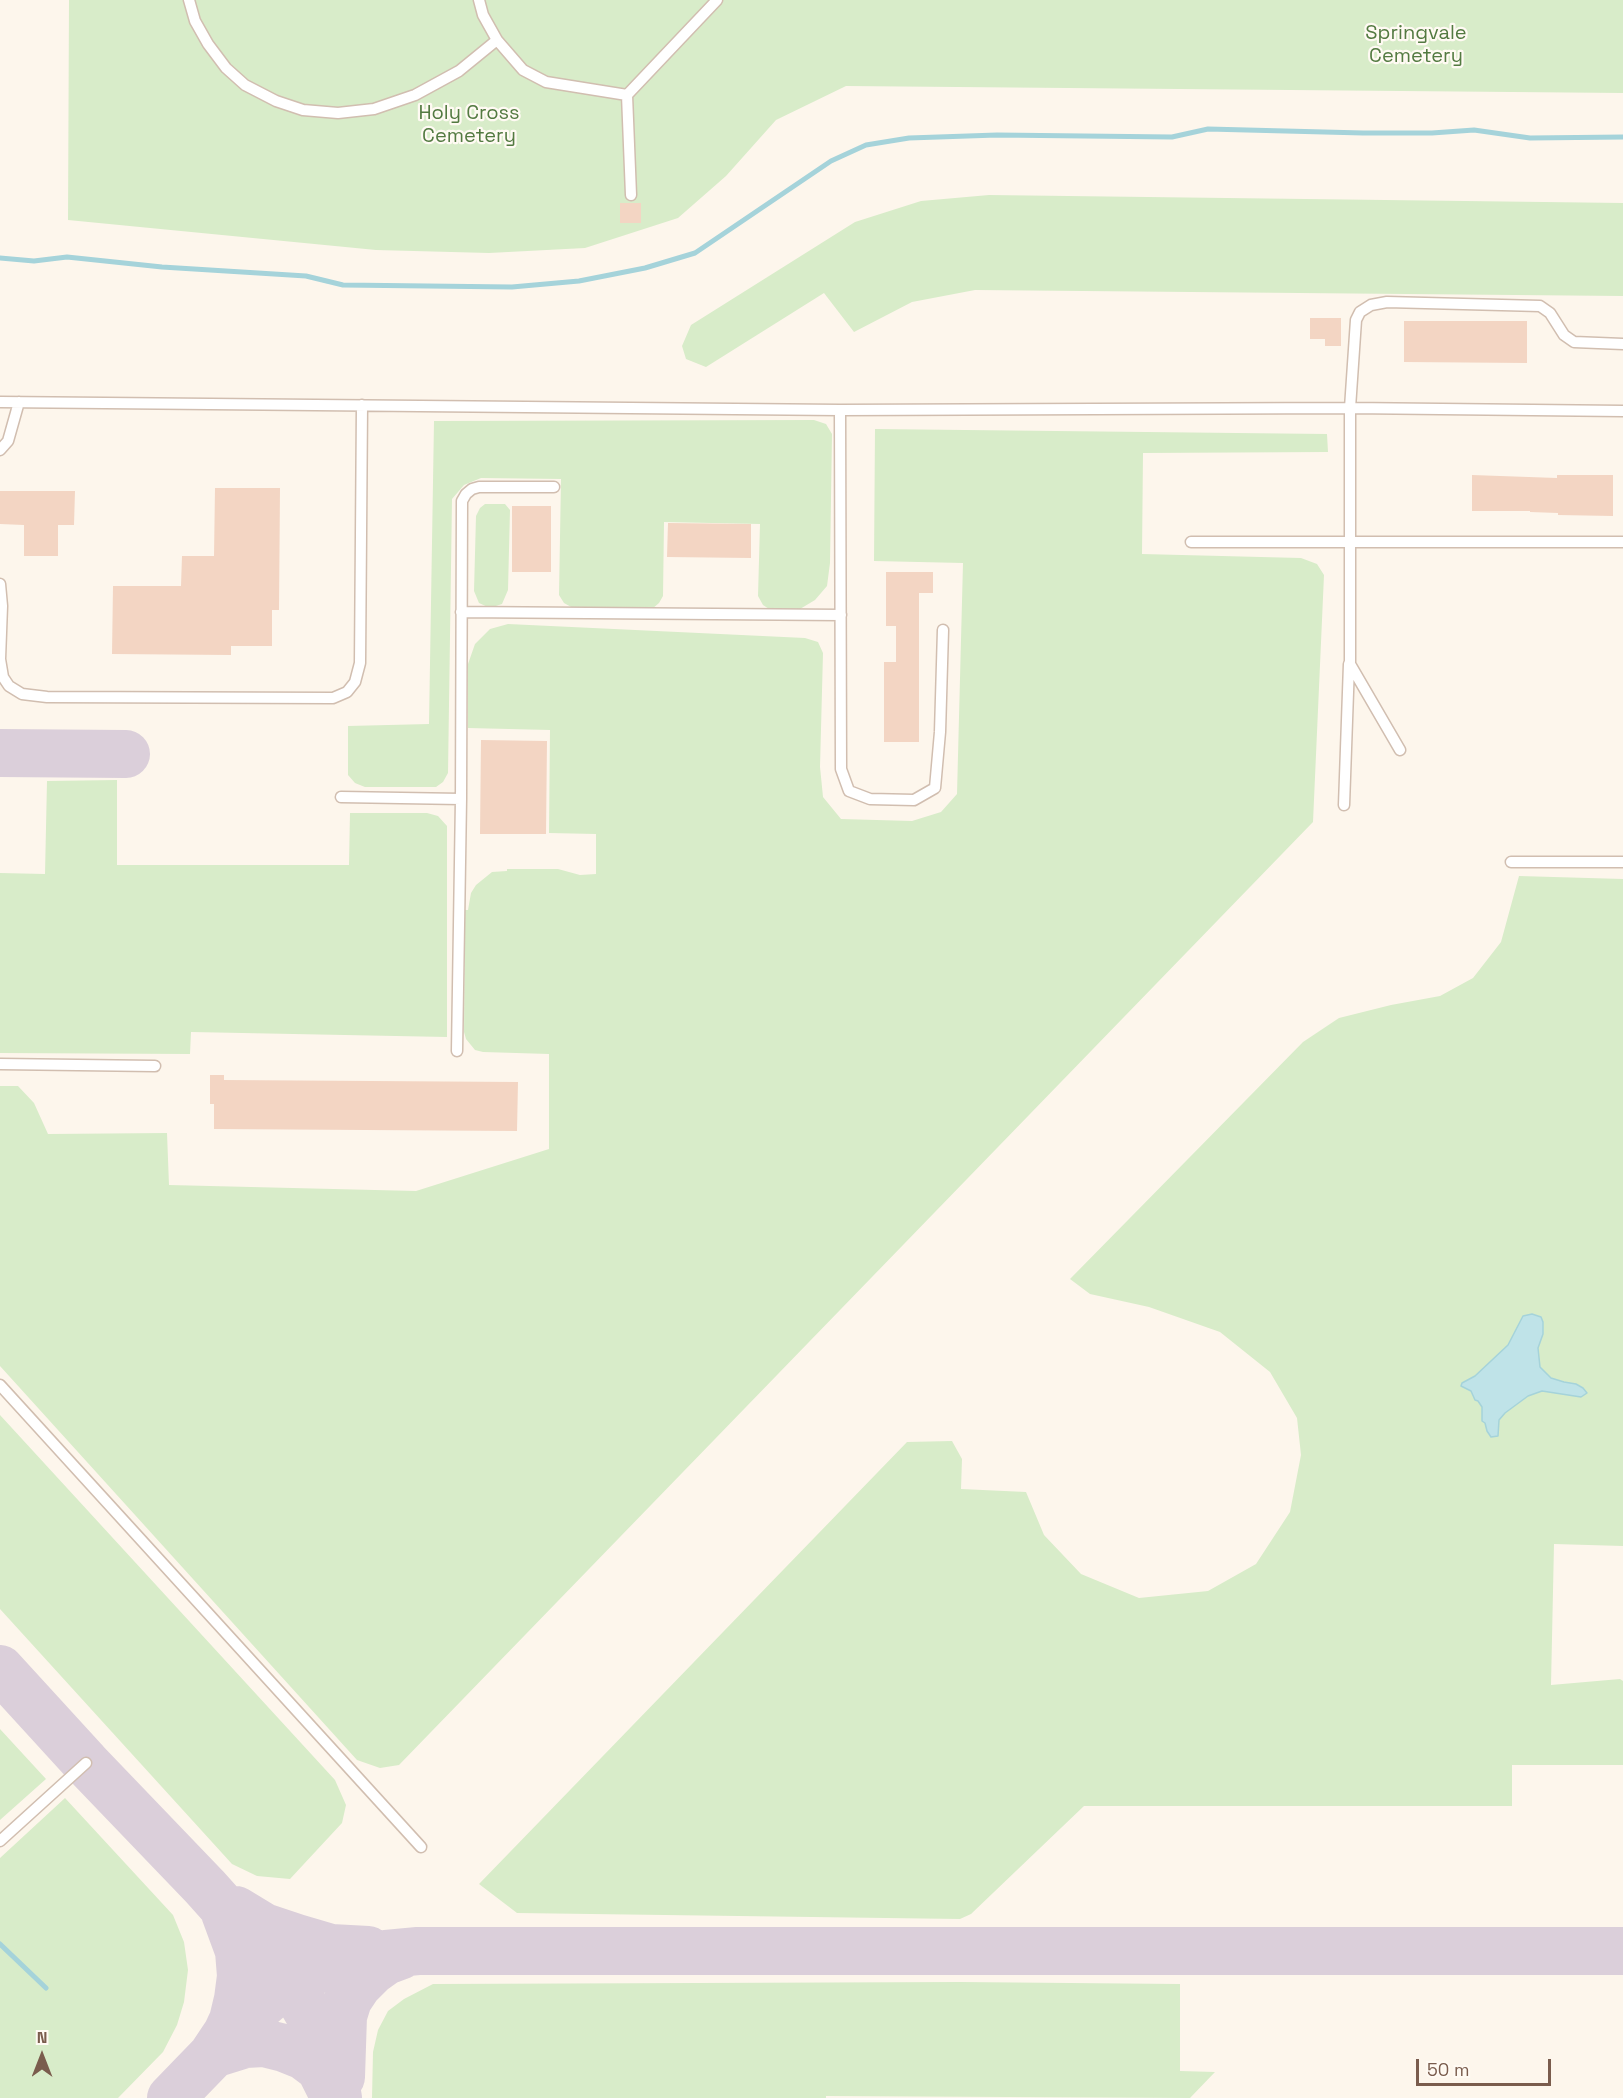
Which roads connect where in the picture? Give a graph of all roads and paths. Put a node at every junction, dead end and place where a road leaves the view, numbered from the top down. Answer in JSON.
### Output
{"nodes":[{"id":1,"x":189,"y":0,"type":"edge"},
{"id":2,"x":478,"y":0,"type":"edge"},
{"id":3,"x":717,"y":0,"type":"edge"},
{"id":4,"x":497,"y":40,"type":"junction"},
{"id":5,"x":627,"y":95,"type":"junction"},
{"id":6,"x":631,"y":195,"type":"dead end"},
{"id":7,"x":1623,"y":344,"type":"edge"},
{"id":8,"x":0,"y":402,"type":"edge"},
{"id":9,"x":19,"y":402,"type":"junction"},
{"id":10,"x":362,"y":405,"type":"junction"},
{"id":11,"x":1350,"y":408,"type":"junction"},
{"id":12,"x":840,"y":410,"type":"junction"},
{"id":13,"x":1623,"y":411,"type":"edge"},
{"id":14,"x":0,"y":450,"type":"edge"},
{"id":15,"x":554,"y":487,"type":"dead end"},
{"id":16,"x":1191,"y":542,"type":"dead end"},
{"id":17,"x":1623,"y":542,"type":"edge"},
{"id":18,"x":1350,"y":544,"type":"junction"},
{"id":19,"x":0,"y":584,"type":"edge"},
{"id":20,"x":461,"y":612,"type":"junction"},
{"id":21,"x":841,"y":615,"type":"junction"},
{"id":22,"x":943,"y":630,"type":"dead end"},
{"id":23,"x":1350,"y":664,"type":"junction"},
{"id":24,"x":1400,"y":750,"type":"dead end"},
{"id":25,"x":341,"y":798,"type":"dead end"},
{"id":26,"x":461,"y":799,"type":"junction"},
{"id":27,"x":1344,"y":805,"type":"dead end"},
{"id":28,"x":1510,"y":862,"type":"dead end"},
{"id":29,"x":1623,"y":862,"type":"edge"},
{"id":30,"x":457,"y":1052,"type":"dead end"},
{"id":31,"x":0,"y":1064,"type":"edge"},
{"id":32,"x":155,"y":1066,"type":"dead end"},
{"id":33,"x":0,"y":1385,"type":"edge"},
{"id":34,"x":86,"y":1763,"type":"dead end"},
{"id":35,"x":0,"y":1841,"type":"edge"},
{"id":36,"x":421,"y":1847,"type":"dead end"}],
"edges":[{"from":1,"to":4,"type":"lane"},
{"from":2,"to":4,"type":"lane"},
{"from":3,"to":5,"type":"lane"},
{"from":4,"to":5,"type":"lane"},
{"from":5,"to":6,"type":"lane"},
{"from":7,"to":11,"type":"lane"},
{"from":8,"to":9,"type":"lane"},
{"from":9,"to":10,"type":"lane"},
{"from":9,"to":14,"type":"lane"},
{"from":10,"to":12,"type":"lane"},
{"from":10,"to":19,"type":"lane"},
{"from":11,"to":12,"type":"lane"},
{"from":11,"to":13,"type":"lane"},
{"from":11,"to":18,"type":"lane"},
{"from":12,"to":21,"type":"lane"},
{"from":15,"to":20,"type":"lane"},
{"from":16,"to":18,"type":"lane"},
{"from":17,"to":18,"type":"lane"},
{"from":18,"to":23,"type":"lane"},
{"from":20,"to":21,"type":"lane"},
{"from":20,"to":26,"type":"lane"},
{"from":21,"to":22,"type":"lane"},
{"from":23,"to":24,"type":"lane"},
{"from":23,"to":27,"type":"lane"},
{"from":25,"to":26,"type":"lane"},
{"from":26,"to":30,"type":"lane"},
{"from":28,"to":29,"type":"lane"},
{"from":31,"to":32,"type":"lane"},
{"from":33,"to":36,"type":"lane"},
{"from":34,"to":35,"type":"lane"}]}
